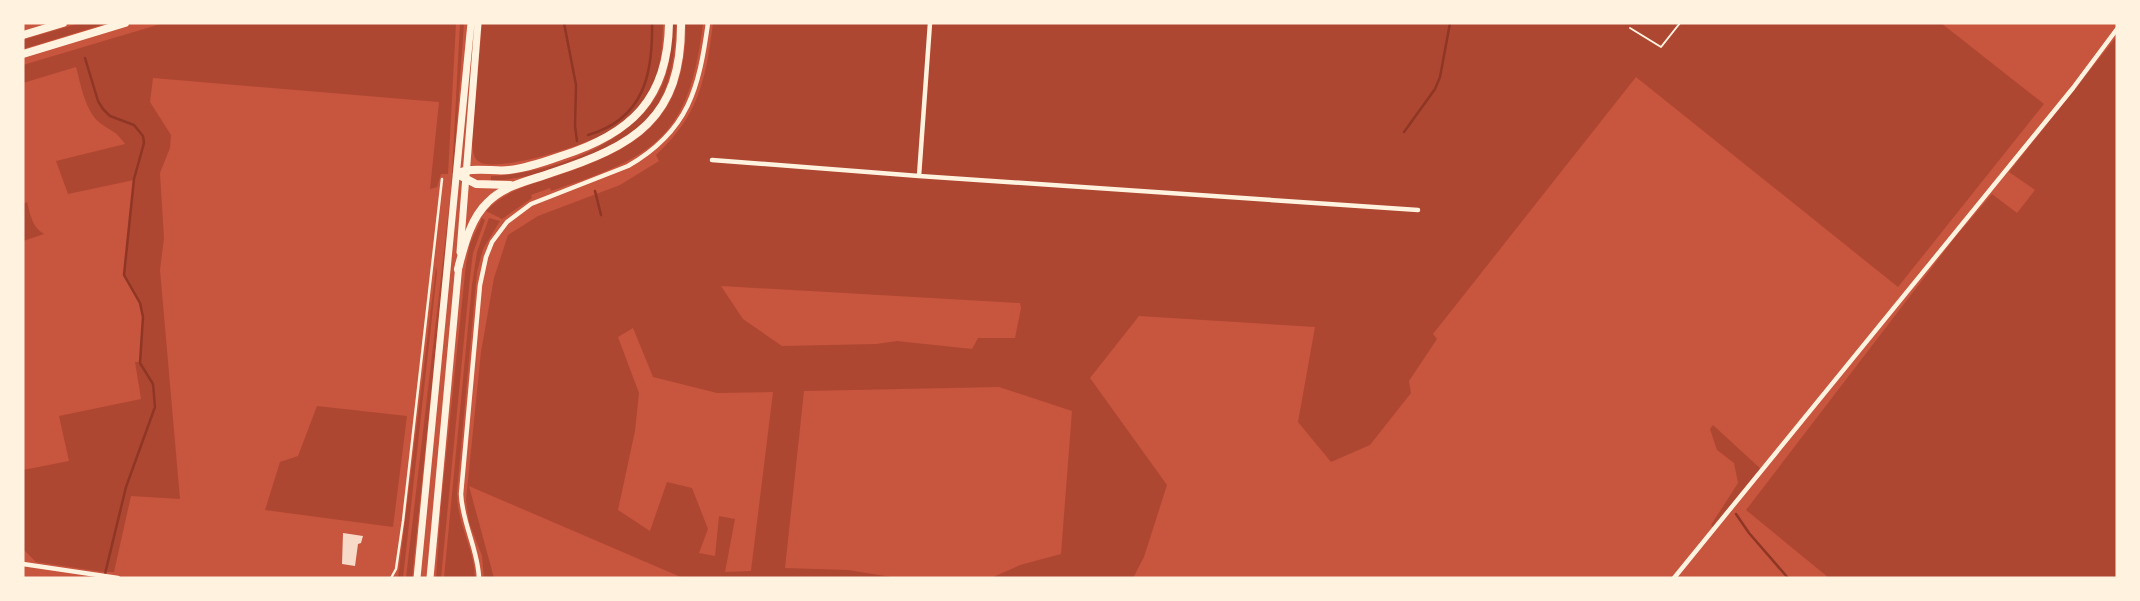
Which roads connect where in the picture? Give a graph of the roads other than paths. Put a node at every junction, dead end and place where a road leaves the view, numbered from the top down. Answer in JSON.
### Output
{"nodes":[{"id":1,"x":63,"y":23,"type":"edge"},
{"id":2,"x":125,"y":23,"type":"edge"},
{"id":3,"x":471,"y":23,"type":"edge"},
{"id":4,"x":478,"y":23,"type":"edge"},
{"id":5,"x":669,"y":23,"type":"edge"},
{"id":6,"x":681,"y":23,"type":"edge"},
{"id":7,"x":708,"y":23,"type":"edge"},
{"id":8,"x":930,"y":23,"type":"edge"},
{"id":9,"x":2117,"y":29,"type":"edge"},
{"id":10,"x":23,"y":35,"type":"edge"},
{"id":11,"x":23,"y":54,"type":"edge"},
{"id":12,"x":712,"y":160,"type":"dead end"},
{"id":13,"x":467,"y":169,"type":"junction"},
{"id":14,"x":457,"y":173,"type":"junction"},
{"id":15,"x":919,"y":176,"type":"junction"},
{"id":16,"x":442,"y":179,"type":"dead end"},
{"id":17,"x":466,"y":179,"type":"junction"},
{"id":18,"x":513,"y":185,"type":"junction"},
{"id":19,"x":1418,"y":210,"type":"dead end"},
{"id":20,"x":458,"y":270,"type":"junction"},
{"id":21,"x":23,"y":564,"type":"edge"},
{"id":22,"x":118,"y":578,"type":"edge"},
{"id":23,"x":391,"y":578,"type":"edge"},
{"id":24,"x":417,"y":578,"type":"edge"},
{"id":25,"x":430,"y":578,"type":"edge"},
{"id":26,"x":479,"y":578,"type":"edge"},
{"id":27,"x":1674,"y":578,"type":"edge"}],
"edges":[{"from":1,"to":10,"type":"highway"},
{"from":2,"to":11,"type":"highway"},
{"from":3,"to":14,"type":"main road"},
{"from":4,"to":13,"type":"main road"},
{"from":5,"to":13,"type":"highway"},
{"from":6,"to":18,"type":"highway"},
{"from":7,"to":26,"type":"street"},
{"from":8,"to":15,"type":"street"},
{"from":9,"to":27,"type":"street"},
{"from":12,"to":15,"type":"street"},
{"from":13,"to":14,"type":"highway"},
{"from":13,"to":17,"type":"main road"},
{"from":14,"to":17,"type":"highway"},
{"from":14,"to":24,"type":"main road"},
{"from":15,"to":19,"type":"street"},
{"from":16,"to":23,"type":"lane"},
{"from":17,"to":18,"type":"highway"},
{"from":17,"to":20,"type":"main road"},
{"from":18,"to":20,"type":"highway"},
{"from":20,"to":25,"type":"main road"},
{"from":21,"to":22,"type":"street"}]}
